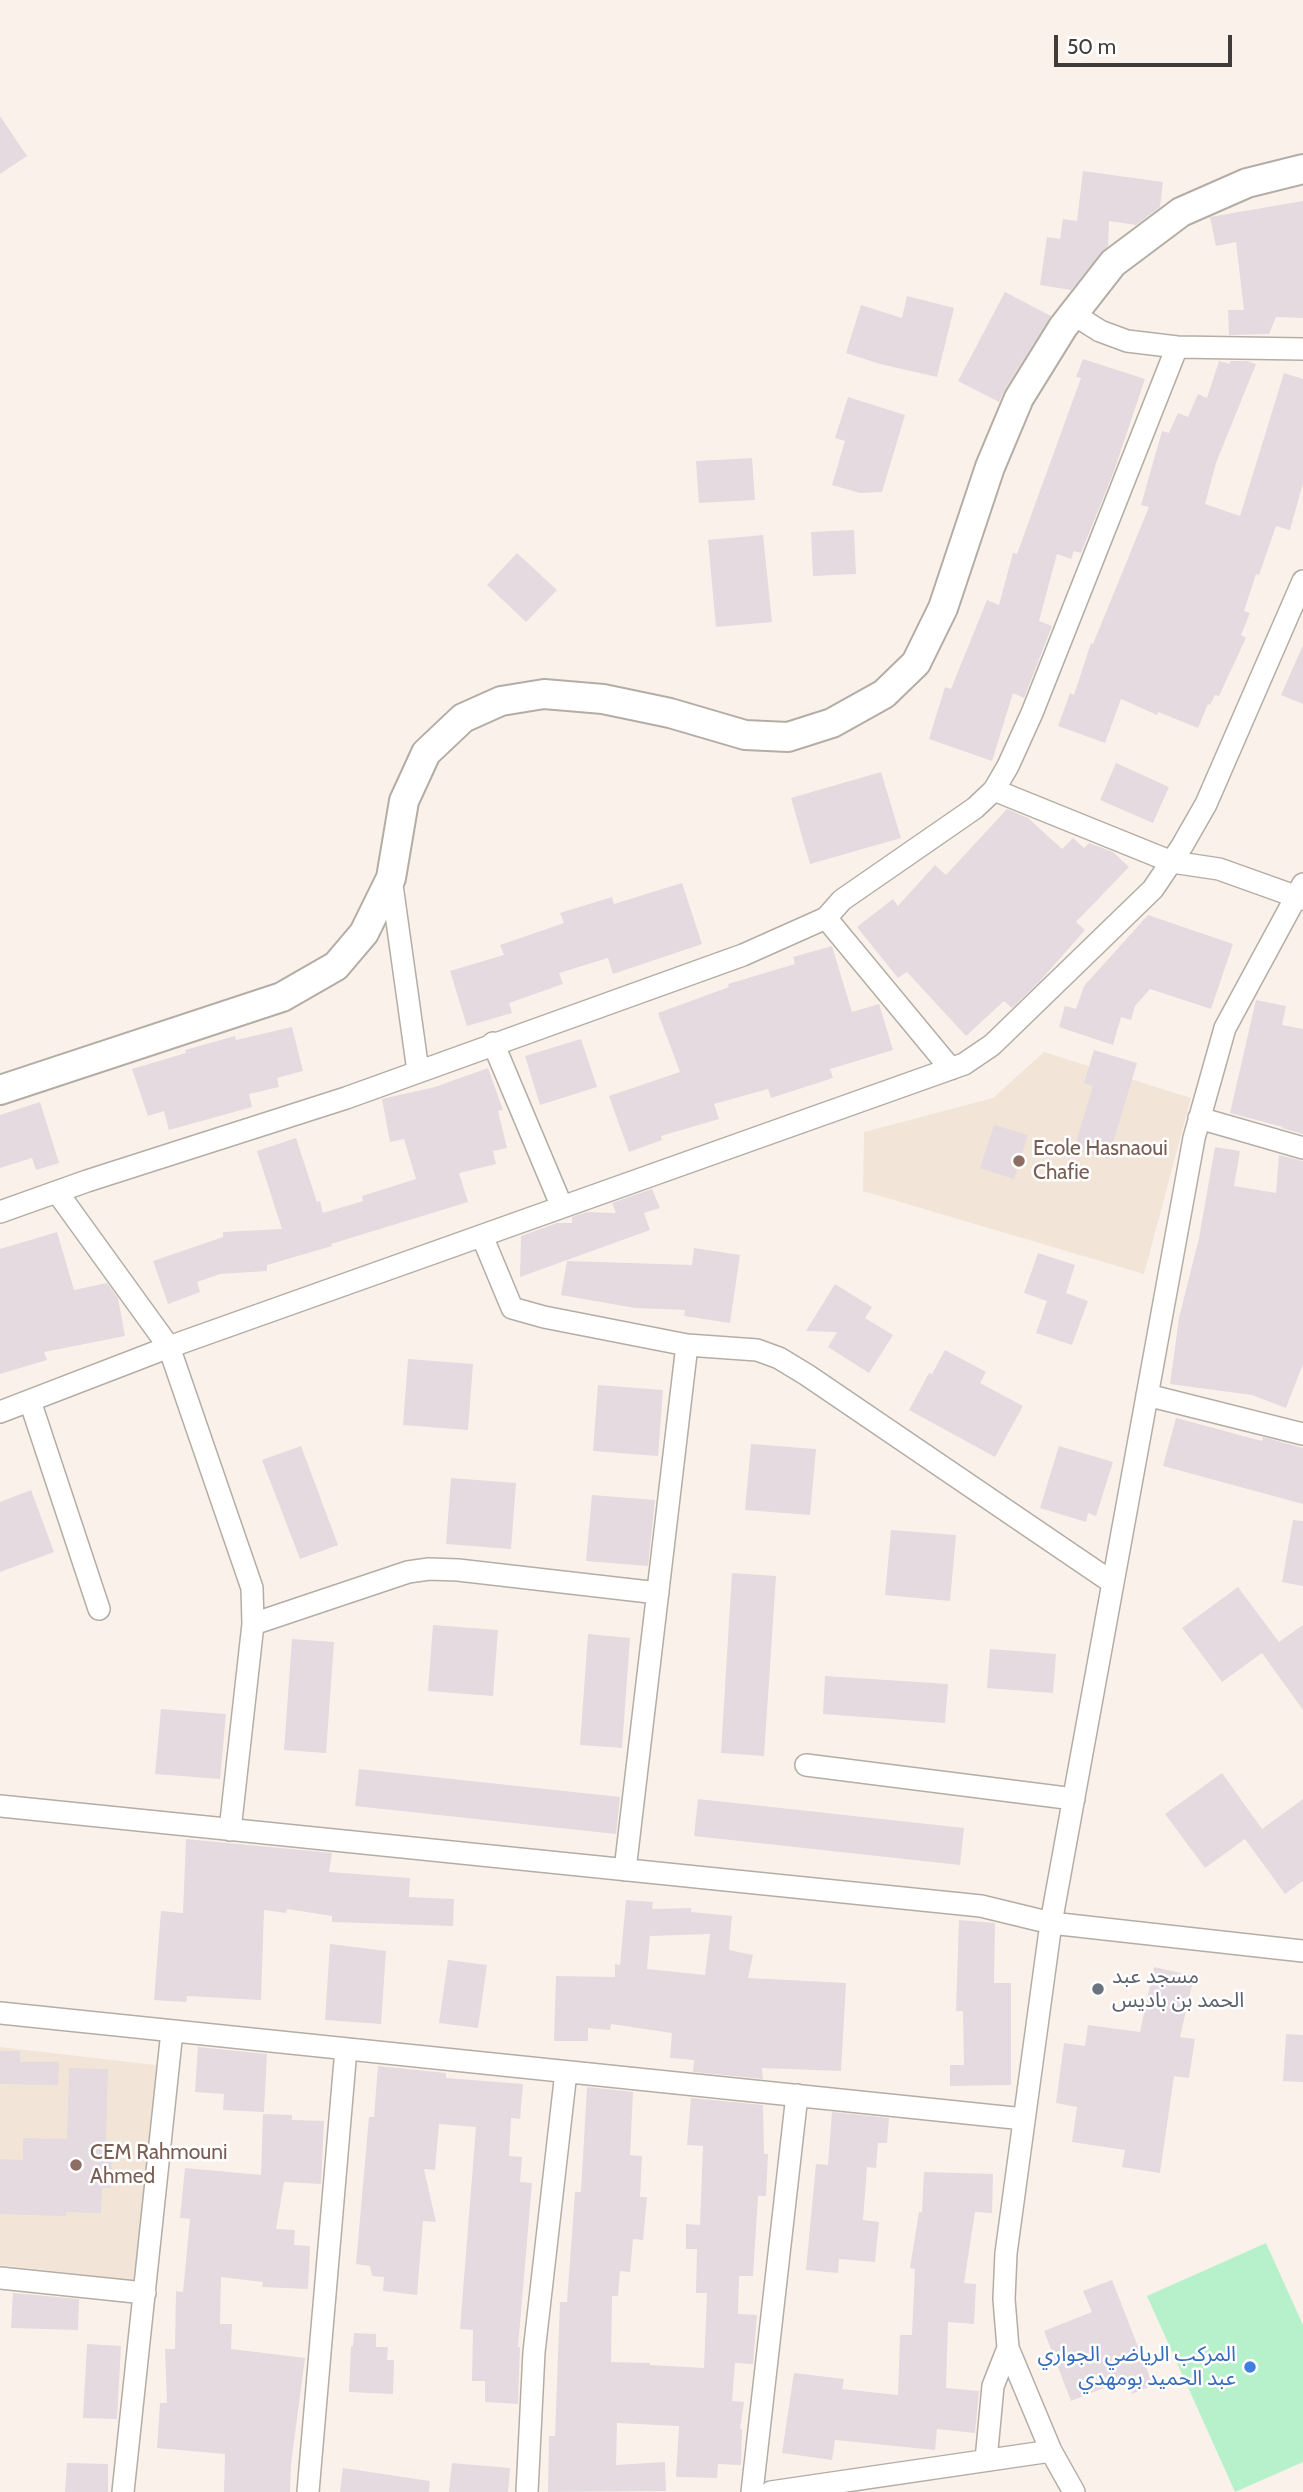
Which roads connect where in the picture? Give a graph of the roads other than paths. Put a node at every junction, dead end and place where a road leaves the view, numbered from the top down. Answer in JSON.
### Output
{"nodes":[{"id":1,"x":1303,"y":169,"type":"edge"},
{"id":2,"x":1073,"y":314,"type":"junction"},
{"id":3,"x":1177,"y":348,"type":"junction"},
{"id":4,"x":1303,"y":349,"type":"edge"},
{"id":5,"x":1303,"y":581,"type":"edge"},
{"id":6,"x":994,"y":790,"type":"junction"},
{"id":7,"x":1172,"y":862,"type":"junction"},
{"id":8,"x":391,"y":878,"type":"junction"},
{"id":9,"x":1300,"y":894,"type":"edge"},
{"id":10,"x":826,"y":918,"type":"junction"},
{"id":11,"x":493,"y":1043,"type":"junction"},
{"id":12,"x":951,"y":1069,"type":"junction"},
{"id":13,"x":418,"y":1071,"type":"junction"},
{"id":14,"x":0,"y":1090,"type":"edge"},
{"id":15,"x":1199,"y":1118,"type":"junction"},
{"id":16,"x":1303,"y":1148,"type":"edge"},
{"id":17,"x":57,"y":1192,"type":"junction"},
{"id":18,"x":562,"y":1207,"type":"junction"},
{"id":19,"x":0,"y":1212,"type":"edge"},
{"id":20,"x":482,"y":1236,"type":"junction"},
{"id":21,"x":687,"y":1345,"type":"junction"},
{"id":22,"x":169,"y":1347,"type":"junction"},
{"id":23,"x":1147,"y":1395,"type":"junction"},
{"id":24,"x":30,"y":1401,"type":"junction"},
{"id":25,"x":0,"y":1412,"type":"edge"},
{"id":26,"x":1303,"y":1434,"type":"edge"},
{"id":27,"x":1113,"y":1583,"type":"junction"},
{"id":28,"x":658,"y":1593,"type":"junction"},
{"id":29,"x":99,"y":1609,"type":"dead end"},
{"id":30,"x":253,"y":1624,"type":"junction"},
{"id":31,"x":806,"y":1765,"type":"dead end"},
{"id":32,"x":1074,"y":1798,"type":"junction"},
{"id":33,"x":0,"y":1806,"type":"edge"},
{"id":34,"x":230,"y":1829,"type":"junction"},
{"id":35,"x":625,"y":1870,"type":"junction"},
{"id":36,"x":1051,"y":1923,"type":"junction"},
{"id":37,"x":1303,"y":1951,"type":"edge"},
{"id":38,"x":0,"y":2013,"type":"edge"},
{"id":39,"x":172,"y":2031,"type":"junction"},
{"id":40,"x":346,"y":2049,"type":"junction"},
{"id":41,"x":566,"y":2072,"type":"junction"},
{"id":42,"x":797,"y":2095,"type":"junction"},
{"id":43,"x":1024,"y":2119,"type":"junction"},
{"id":44,"x":0,"y":2278,"type":"edge"},
{"id":45,"x":145,"y":2293,"type":"junction"},
{"id":46,"x":1008,"y":2347,"type":"junction"},
{"id":47,"x":1051,"y":2451,"type":"junction"},
{"id":48,"x":986,"y":2460,"type":"junction"},
{"id":49,"x":123,"y":2492,"type":"edge"},
{"id":50,"x":308,"y":2492,"type":"edge"},
{"id":51,"x":527,"y":2492,"type":"edge"},
{"id":52,"x":752,"y":2492,"type":"edge"},
{"id":53,"x":771,"y":2492,"type":"edge"},
{"id":54,"x":1074,"y":2492,"type":"edge"}],
"edges":[{"from":1,"to":2,"type":"street"},
{"from":2,"to":3,"type":"street"},
{"from":2,"to":8,"type":"street"},
{"from":3,"to":4,"type":"street"},
{"from":3,"to":6,"type":"street"},
{"from":5,"to":7,"type":"street"},
{"from":6,"to":7,"type":"street"},
{"from":6,"to":10,"type":"street"},
{"from":7,"to":9,"type":"street"},
{"from":7,"to":12,"type":"street"},
{"from":8,"to":13,"type":"street"},
{"from":8,"to":14,"type":"street"},
{"from":9,"to":15,"type":"street"},
{"from":10,"to":11,"type":"street"},
{"from":10,"to":12,"type":"street"},
{"from":11,"to":13,"type":"street"},
{"from":11,"to":18,"type":"street"},
{"from":12,"to":18,"type":"street"},
{"from":13,"to":17,"type":"street"},
{"from":15,"to":16,"type":"street"},
{"from":15,"to":23,"type":"street"},
{"from":17,"to":19,"type":"street"},
{"from":17,"to":22,"type":"street"},
{"from":18,"to":20,"type":"street"},
{"from":20,"to":21,"type":"street"},
{"from":20,"to":22,"type":"street"},
{"from":21,"to":27,"type":"street"},
{"from":21,"to":28,"type":"street"},
{"from":22,"to":24,"type":"street"},
{"from":22,"to":30,"type":"street"},
{"from":23,"to":26,"type":"street"},
{"from":23,"to":27,"type":"street"},
{"from":24,"to":25,"type":"street"},
{"from":24,"to":29,"type":"street"},
{"from":27,"to":32,"type":"street"},
{"from":28,"to":30,"type":"street"},
{"from":28,"to":35,"type":"street"},
{"from":30,"to":34,"type":"street"},
{"from":31,"to":32,"type":"street"},
{"from":32,"to":36,"type":"street"},
{"from":33,"to":34,"type":"street"},
{"from":34,"to":35,"type":"street"},
{"from":35,"to":36,"type":"street"},
{"from":36,"to":37,"type":"street"},
{"from":36,"to":43,"type":"street"},
{"from":38,"to":39,"type":"street"},
{"from":39,"to":40,"type":"street"},
{"from":39,"to":45,"type":"street"},
{"from":40,"to":41,"type":"street"},
{"from":40,"to":50,"type":"street"},
{"from":41,"to":42,"type":"street"},
{"from":41,"to":51,"type":"street"},
{"from":42,"to":43,"type":"street"},
{"from":42,"to":52,"type":"street"},
{"from":43,"to":46,"type":"street"},
{"from":44,"to":45,"type":"street"},
{"from":45,"to":49,"type":"street"},
{"from":46,"to":47,"type":"street"},
{"from":46,"to":48,"type":"street"},
{"from":47,"to":48,"type":"street"},
{"from":47,"to":54,"type":"street"},
{"from":48,"to":53,"type":"street"}]}
